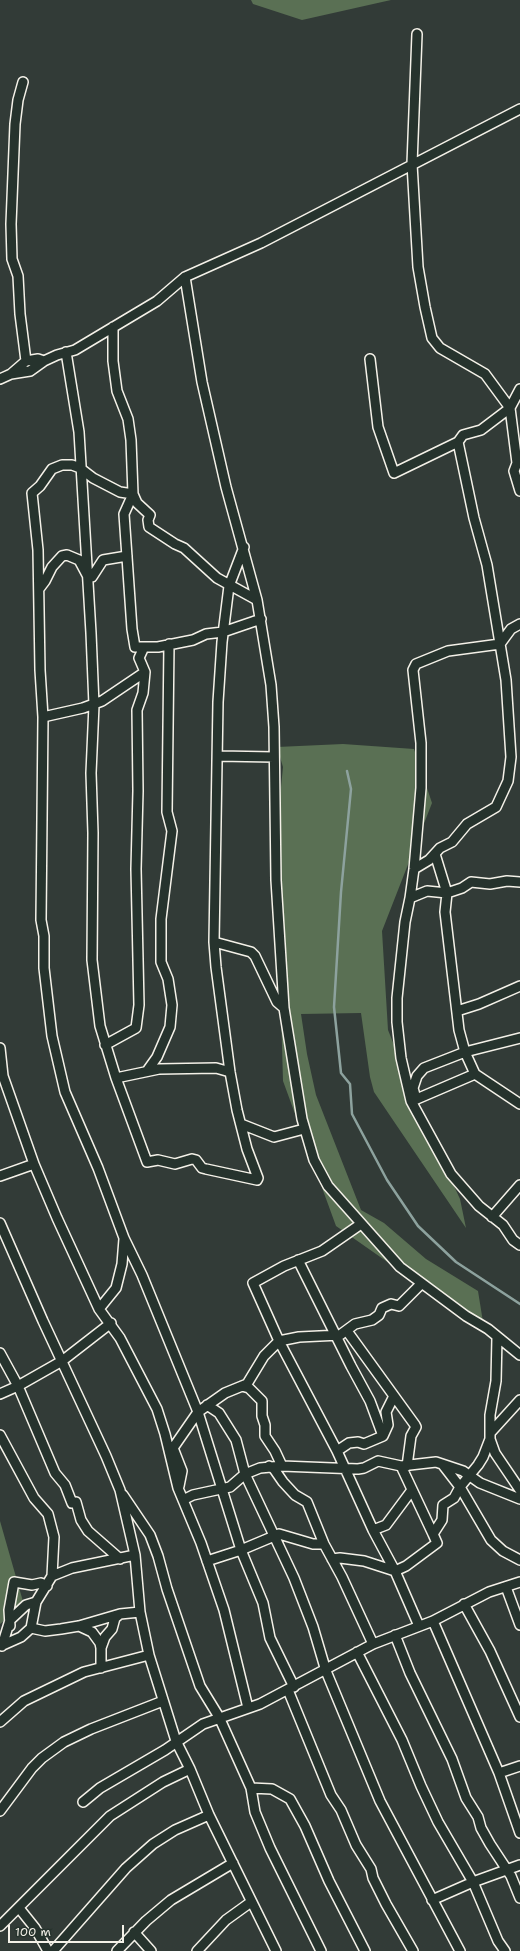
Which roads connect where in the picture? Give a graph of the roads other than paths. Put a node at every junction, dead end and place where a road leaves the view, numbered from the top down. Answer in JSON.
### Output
{"nodes":[{"id":1,"x":418,"y":34,"type":"dead end"},
{"id":2,"x":23,"y":82,"type":"dead end"},
{"id":3,"x":520,"y":109,"type":"edge"},
{"id":4,"x":412,"y":164,"type":"junction"},
{"id":5,"x":185,"y":278,"type":"junction"},
{"id":6,"x":113,"y":327,"type":"junction"},
{"id":7,"x":66,"y":352,"type":"junction"},
{"id":8,"x":370,"y":359,"type":"dead end"},
{"id":9,"x":26,"y":361,"type":"junction"},
{"id":10,"x":44,"y":361,"type":"junction"},
{"id":11,"x":11,"y":374,"type":"junction"},
{"id":12,"x":0,"y":379,"type":"edge"},
{"id":13,"x":520,"y":389,"type":"edge"},
{"id":14,"x":510,"y":408,"type":"junction"},
{"id":15,"x":458,"y":442,"type":"junction"},
{"id":16,"x":519,"y":462,"type":"edge"},
{"id":17,"x":80,"y":468,"type":"junction"},
{"id":18,"x":520,"y":492,"type":"edge"},
{"id":19,"x":133,"y":494,"type":"junction"},
{"id":20,"x":244,"y":547,"type":"junction"},
{"id":21,"x":127,"y":556,"type":"junction"},
{"id":22,"x":88,"y":577,"type":"junction"},
{"id":23,"x":229,"y":586,"type":"junction"},
{"id":24,"x":39,"y":590,"type":"junction"},
{"id":25,"x":257,"y":600,"type":"junction"},
{"id":26,"x":261,"y":619,"type":"junction"},
{"id":27,"x":520,"y":624,"type":"edge"},
{"id":28,"x":223,"y":632,"type":"junction"},
{"id":29,"x":169,"y":644,"type":"junction"},
{"id":30,"x":500,"y":644,"type":"junction"},
{"id":31,"x":144,"y":647,"type":"junction"},
{"id":32,"x":145,"y":672,"type":"junction"},
{"id":33,"x":94,"y":705,"type":"junction"},
{"id":34,"x":43,"y":717,"type":"junction"},
{"id":35,"x":218,"y":756,"type":"junction"},
{"id":36,"x":274,"y":757,"type":"junction"},
{"id":37,"x":435,"y":854,"type":"junction"},
{"id":38,"x":414,"y":869,"type":"junction"},
{"id":39,"x":520,"y":882,"type":"edge"},
{"id":40,"x":447,"y":893,"type":"junction"},
{"id":41,"x":410,"y":898,"type":"junction"},
{"id":42,"x":214,"y":942,"type":"junction"},
{"id":43,"x":520,"y":986,"type":"edge"},
{"id":44,"x":284,"y":1008,"type":"junction"},
{"id":45,"x":457,"y":1011,"type":"junction"},
{"id":46,"x":520,"y":1038,"type":"edge"},
{"id":47,"x":105,"y":1045,"type":"junction"},
{"id":48,"x":0,"y":1048,"type":"edge"},
{"id":49,"x":465,"y":1052,"type":"junction"},
{"id":50,"x":147,"y":1071,"type":"junction"},
{"id":51,"x":230,"y":1072,"type":"junction"},
{"id":52,"x":475,"y":1074,"type":"junction"},
{"id":53,"x":116,"y":1078,"type":"junction"},
{"id":54,"x":413,"y":1100,"type":"junction"},
{"id":55,"x":520,"y":1104,"type":"edge"},
{"id":56,"x":241,"y":1124,"type":"junction"},
{"id":57,"x":304,"y":1129,"type":"junction"},
{"id":58,"x":34,"y":1164,"type":"junction"},
{"id":59,"x":0,"y":1176,"type":"edge"},
{"id":60,"x":520,"y":1185,"type":"edge"},
{"id":61,"x":492,"y":1217,"type":"junction"},
{"id":62,"x":0,"y":1223,"type":"edge"},
{"id":63,"x":361,"y":1224,"type":"junction"},
{"id":64,"x":124,"y":1238,"type":"junction"},
{"id":65,"x":520,"y":1244,"type":"edge"},
{"id":66,"x":298,"y":1260,"type":"junction"},
{"id":67,"x":421,"y":1284,"type":"junction"},
{"id":68,"x":99,"y":1309,"type":"junction"},
{"id":69,"x":111,"y":1324,"type":"junction"},
{"id":70,"x":347,"y":1331,"type":"junction"},
{"id":71,"x":336,"y":1336,"type":"junction"},
{"id":72,"x":497,"y":1337,"type":"junction"},
{"id":73,"x":280,"y":1342,"type":"junction"},
{"id":74,"x":0,"y":1353,"type":"edge"},
{"id":75,"x":520,"y":1355,"type":"edge"},
{"id":76,"x":62,"y":1361,"type":"junction"},
{"id":77,"x":18,"y":1386,"type":"junction"},
{"id":78,"x":242,"y":1386,"type":"junction"},
{"id":79,"x":0,"y":1394,"type":"edge"},
{"id":80,"x":394,"y":1396,"type":"junction"},
{"id":81,"x":520,"y":1400,"type":"edge"},
{"id":82,"x":208,"y":1405,"type":"junction"},
{"id":83,"x":198,"y":1412,"type":"junction"},
{"id":84,"x":0,"y":1435,"type":"edge"},
{"id":85,"x":383,"y":1436,"type":"junction"},
{"id":86,"x":490,"y":1436,"type":"junction"},
{"id":87,"x":337,"y":1451,"type":"junction"},
{"id":88,"x":441,"y":1464,"type":"junction"},
{"id":89,"x":269,"y":1466,"type":"junction"},
{"id":90,"x":282,"y":1466,"type":"junction"},
{"id":91,"x":404,"y":1466,"type":"junction"},
{"id":92,"x":345,"y":1467,"type":"junction"},
{"id":93,"x":245,"y":1474,"type":"junction"},
{"id":94,"x":469,"y":1476,"type":"junction"},
{"id":95,"x":178,"y":1488,"type":"junction"},
{"id":96,"x":460,"y":1488,"type":"junction"},
{"id":97,"x":223,"y":1489,"type":"junction"},
{"id":98,"x":120,"y":1490,"type":"junction"},
{"id":99,"x":412,"y":1490,"type":"junction"},
{"id":100,"x":520,"y":1490,"type":"edge"},
{"id":101,"x":520,"y":1499,"type":"edge"},
{"id":102,"x":183,"y":1500,"type":"junction"},
{"id":103,"x":373,"y":1530,"type":"junction"},
{"id":104,"x":433,"y":1534,"type":"junction"},
{"id":105,"x":275,"y":1535,"type":"junction"},
{"id":106,"x":324,"y":1544,"type":"junction"},
{"id":107,"x":241,"y":1550,"type":"junction"},
{"id":108,"x":135,"y":1555,"type":"junction"},
{"id":109,"x":120,"y":1559,"type":"junction"},
{"id":110,"x":332,"y":1559,"type":"junction"},
{"id":111,"x":520,"y":1560,"type":"edge"},
{"id":112,"x":207,"y":1561,"type":"junction"},
{"id":113,"x":395,"y":1570,"type":"junction"},
{"id":114,"x":52,"y":1576,"type":"junction"},
{"id":115,"x":520,"y":1582,"type":"edge"},
{"id":116,"x":47,"y":1586,"type":"junction"},
{"id":117,"x":506,"y":1587,"type":"junction"},
{"id":118,"x":36,"y":1602,"type":"junction"},
{"id":119,"x":464,"y":1604,"type":"junction"},
{"id":120,"x":140,"y":1612,"type":"junction"},
{"id":121,"x":120,"y":1614,"type":"junction"},
{"id":122,"x":433,"y":1620,"type":"junction"},
{"id":123,"x":520,"y":1625,"type":"edge"},
{"id":124,"x":10,"y":1626,"type":"junction"},
{"id":125,"x":79,"y":1626,"type":"junction"},
{"id":126,"x":419,"y":1626,"type":"junction"},
{"id":127,"x":31,"y":1628,"type":"junction"},
{"id":128,"x":395,"y":1636,"type":"junction"},
{"id":129,"x":374,"y":1644,"type":"junction"},
{"id":130,"x":1,"y":1647,"type":"edge"},
{"id":131,"x":101,"y":1648,"type":"junction"},
{"id":132,"x":357,"y":1652,"type":"junction"},
{"id":133,"x":149,"y":1655,"type":"junction"},
{"id":134,"x":101,"y":1668,"type":"junction"},
{"id":135,"x":326,"y":1671,"type":"junction"},
{"id":136,"x":291,"y":1688,"type":"junction"},
{"id":137,"x":163,"y":1701,"type":"junction"},
{"id":138,"x":248,"y":1708,"type":"junction"},
{"id":139,"x":218,"y":1717,"type":"junction"},
{"id":140,"x":520,"y":1717,"type":"edge"},
{"id":141,"x":0,"y":1722,"type":"edge"},
{"id":142,"x":176,"y":1741,"type":"junction"},
{"id":143,"x":520,"y":1766,"type":"edge"},
{"id":144,"x":190,"y":1769,"type":"junction"},
{"id":145,"x":499,"y":1773,"type":"junction"},
{"id":146,"x":252,"y":1788,"type":"junction"},
{"id":147,"x":82,"y":1802,"type":"dead end"},
{"id":148,"x":0,"y":1811,"type":"edge"},
{"id":149,"x":209,"y":1815,"type":"junction"},
{"id":150,"x":520,"y":1833,"type":"edge"},
{"id":151,"x":233,"y":1863,"type":"junction"},
{"id":152,"x":520,"y":1865,"type":"edge"},
{"id":153,"x":507,"y":1870,"type":"junction"},
{"id":154,"x":473,"y":1882,"type":"junction"},
{"id":155,"x":520,"y":1898,"type":"edge"},
{"id":156,"x":432,"y":1900,"type":"junction"},
{"id":157,"x":251,"y":1902,"type":"junction"},
{"id":158,"x":19,"y":1908,"type":"junction"},
{"id":159,"x":0,"y":1926,"type":"edge"},
{"id":160,"x":134,"y":1932,"type":"junction"},
{"id":161,"x":48,"y":1951,"type":"edge"},
{"id":162,"x":53,"y":1951,"type":"edge"},
{"id":163,"x":117,"y":1951,"type":"edge"},
{"id":164,"x":151,"y":1951,"type":"edge"},
{"id":165,"x":197,"y":1951,"type":"edge"},
{"id":166,"x":276,"y":1951,"type":"edge"},
{"id":167,"x":321,"y":1951,"type":"edge"},
{"id":168,"x":365,"y":1951,"type":"edge"},
{"id":169,"x":413,"y":1951,"type":"edge"},
{"id":170,"x":460,"y":1951,"type":"edge"},
{"id":171,"x":505,"y":1951,"type":"edge"}],
"edges":[{"from":1,"to":4,"type":"street"},
{"from":2,"to":9,"type":"street"},
{"from":3,"to":4,"type":"street"},
{"from":4,"to":5,"type":"street"},
{"from":4,"to":14,"type":"street"},
{"from":5,"to":6,"type":"street"},
{"from":5,"to":20,"type":"street"},
{"from":6,"to":7,"type":"street"},
{"from":6,"to":19,"type":"street"},
{"from":7,"to":10,"type":"street"},
{"from":7,"to":17,"type":"street"},
{"from":8,"to":15,"type":"street"},
{"from":9,"to":10,"type":"street"},
{"from":9,"to":11,"type":"street"},
{"from":10,"to":11,"type":"street"},
{"from":11,"to":12,"type":"street"},
{"from":13,"to":14,"type":"street"},
{"from":14,"to":15,"type":"street"},
{"from":14,"to":16,"type":"street"},
{"from":15,"to":30,"type":"street"},
{"from":16,"to":18,"type":"street"},
{"from":17,"to":19,"type":"street"},
{"from":17,"to":22,"type":"street"},
{"from":17,"to":24,"type":"street"},
{"from":19,"to":21,"type":"street"},
{"from":19,"to":23,"type":"street"},
{"from":20,"to":23,"type":"street"},
{"from":20,"to":25,"type":"street"},
{"from":21,"to":22,"type":"street"},
{"from":21,"to":31,"type":"street"},
{"from":22,"to":24,"type":"street"},
{"from":22,"to":33,"type":"street"},
{"from":23,"to":25,"type":"street"},
{"from":23,"to":28,"type":"street"},
{"from":24,"to":34,"type":"street"},
{"from":25,"to":26,"type":"street"},
{"from":26,"to":28,"type":"street"},
{"from":26,"to":36,"type":"street"},
{"from":27,"to":30,"type":"street"},
{"from":28,"to":29,"type":"street"},
{"from":28,"to":35,"type":"street"},
{"from":29,"to":31,"type":"street"},
{"from":29,"to":50,"type":"street"},
{"from":30,"to":37,"type":"street"},
{"from":30,"to":38,"type":"street"},
{"from":31,"to":32,"type":"street"},
{"from":32,"to":33,"type":"street"},
{"from":32,"to":47,"type":"street"},
{"from":33,"to":34,"type":"street"},
{"from":33,"to":47,"type":"street"},
{"from":34,"to":64,"type":"street"},
{"from":35,"to":36,"type":"street"},
{"from":35,"to":42,"type":"street"},
{"from":36,"to":44,"type":"street"},
{"from":37,"to":38,"type":"street"},
{"from":37,"to":40,"type":"street"},
{"from":38,"to":41,"type":"street"},
{"from":39,"to":40,"type":"street"},
{"from":40,"to":41,"type":"street"},
{"from":40,"to":45,"type":"street"},
{"from":41,"to":54,"type":"street"},
{"from":42,"to":44,"type":"street"},
{"from":42,"to":51,"type":"street"},
{"from":43,"to":45,"type":"street"},
{"from":44,"to":57,"type":"street"},
{"from":45,"to":49,"type":"street"},
{"from":46,"to":49,"type":"street"},
{"from":47,"to":53,"type":"street"},
{"from":48,"to":58,"type":"street"},
{"from":49,"to":52,"type":"street"},
{"from":49,"to":54,"type":"street"},
{"from":50,"to":51,"type":"street"},
{"from":50,"to":53,"type":"street"},
{"from":51,"to":56,"type":"street"},
{"from":52,"to":54,"type":"street"},
{"from":52,"to":55,"type":"street"},
{"from":53,"to":56,"type":"street"},
{"from":54,"to":61,"type":"street"},
{"from":56,"to":57,"type":"street"},
{"from":57,"to":63,"type":"street"},
{"from":58,"to":59,"type":"street"},
{"from":58,"to":68,"type":"street"},
{"from":60,"to":61,"type":"street"},
{"from":61,"to":65,"type":"street"},
{"from":62,"to":76,"type":"street"},
{"from":63,"to":66,"type":"street"},
{"from":63,"to":67,"type":"street"},
{"from":64,"to":68,"type":"street"},
{"from":64,"to":83,"type":"street"},
{"from":66,"to":71,"type":"street"},
{"from":66,"to":73,"type":"street"},
{"from":67,"to":70,"type":"street"},
{"from":67,"to":72,"type":"street"},
{"from":68,"to":69,"type":"street"},
{"from":69,"to":76,"type":"street"},
{"from":69,"to":95,"type":"street"},
{"from":70,"to":71,"type":"street"},
{"from":70,"to":80,"type":"street"},
{"from":71,"to":73,"type":"street"},
{"from":71,"to":85,"type":"street"},
{"from":72,"to":75,"type":"street"},
{"from":72,"to":86,"type":"street"},
{"from":73,"to":78,"type":"street"},
{"from":73,"to":87,"type":"street"},
{"from":74,"to":77,"type":"street"},
{"from":76,"to":77,"type":"street"},
{"from":76,"to":98,"type":"street"},
{"from":77,"to":79,"type":"street"},
{"from":77,"to":109,"type":"street"},
{"from":78,"to":82,"type":"street"},
{"from":78,"to":90,"type":"street"},
{"from":80,"to":85,"type":"street"},
{"from":80,"to":91,"type":"street"},
{"from":81,"to":86,"type":"street"},
{"from":82,"to":83,"type":"street"},
{"from":82,"to":93,"type":"street"},
{"from":83,"to":95,"type":"street"},
{"from":83,"to":97,"type":"street"},
{"from":84,"to":114,"type":"street"},
{"from":85,"to":87,"type":"street"},
{"from":86,"to":94,"type":"street"},
{"from":86,"to":100,"type":"street"},
{"from":87,"to":92,"type":"street"},
{"from":88,"to":91,"type":"street"},
{"from":88,"to":94,"type":"street"},
{"from":88,"to":96,"type":"street"},
{"from":89,"to":90,"type":"street"},
{"from":89,"to":93,"type":"street"},
{"from":89,"to":106,"type":"street"},
{"from":90,"to":92,"type":"street"},
{"from":91,"to":92,"type":"street"},
{"from":91,"to":99,"type":"street"},
{"from":92,"to":103,"type":"street"},
{"from":93,"to":97,"type":"street"},
{"from":93,"to":105,"type":"street"},
{"from":94,"to":96,"type":"street"},
{"from":94,"to":101,"type":"street"},
{"from":95,"to":102,"type":"street"},
{"from":96,"to":104,"type":"street"},
{"from":96,"to":111,"type":"street"},
{"from":97,"to":102,"type":"street"},
{"from":97,"to":107,"type":"street"},
{"from":98,"to":108,"type":"street"},
{"from":98,"to":139,"type":"street"},
{"from":99,"to":103,"type":"street"},
{"from":99,"to":104,"type":"street"},
{"from":102,"to":112,"type":"street"},
{"from":103,"to":113,"type":"street"},
{"from":104,"to":113,"type":"street"},
{"from":105,"to":106,"type":"street"},
{"from":105,"to":107,"type":"street"},
{"from":105,"to":135,"type":"street"},
{"from":106,"to":110,"type":"street"},
{"from":107,"to":112,"type":"street"},
{"from":107,"to":136,"type":"street"},
{"from":108,"to":109,"type":"street"},
{"from":108,"to":120,"type":"street"},
{"from":109,"to":114,"type":"street"},
{"from":110,"to":113,"type":"street"},
{"from":110,"to":129,"type":"street"},
{"from":112,"to":138,"type":"street"},
{"from":113,"to":126,"type":"street"},
{"from":114,"to":116,"type":"street"},
{"from":115,"to":117,"type":"street"},
{"from":116,"to":118,"type":"street"},
{"from":116,"to":124,"type":"street"},
{"from":117,"to":119,"type":"street"},
{"from":117,"to":123,"type":"street"},
{"from":118,"to":124,"type":"street"},
{"from":118,"to":127,"type":"street"},
{"from":119,"to":122,"type":"street"},
{"from":119,"to":140,"type":"street"},
{"from":120,"to":121,"type":"street"},
{"from":120,"to":133,"type":"street"},
{"from":121,"to":125,"type":"street"},
{"from":121,"to":131,"type":"street"},
{"from":122,"to":126,"type":"street"},
{"from":122,"to":145,"type":"street"},
{"from":124,"to":130,"type":"street"},
{"from":125,"to":127,"type":"street"},
{"from":125,"to":131,"type":"street"},
{"from":126,"to":128,"type":"street"},
{"from":127,"to":130,"type":"street"},
{"from":128,"to":129,"type":"street"},
{"from":128,"to":153,"type":"street"},
{"from":129,"to":132,"type":"street"},
{"from":131,"to":134,"type":"street"},
{"from":132,"to":135,"type":"street"},
{"from":132,"to":154,"type":"street"},
{"from":133,"to":134,"type":"street"},
{"from":133,"to":137,"type":"street"},
{"from":134,"to":141,"type":"street"},
{"from":135,"to":136,"type":"street"},
{"from":135,"to":156,"type":"street"},
{"from":136,"to":138,"type":"street"},
{"from":136,"to":169,"type":"street"},
{"from":137,"to":142,"type":"street"},
{"from":137,"to":148,"type":"street"},
{"from":138,"to":139,"type":"street"},
{"from":139,"to":142,"type":"street"},
{"from":139,"to":146,"type":"street"},
{"from":142,"to":144,"type":"street"},
{"from":142,"to":147,"type":"street"},
{"from":143,"to":145,"type":"street"},
{"from":144,"to":149,"type":"street"},
{"from":144,"to":158,"type":"street"},
{"from":145,"to":150,"type":"street"},
{"from":146,"to":167,"type":"street"},
{"from":146,"to":168,"type":"street"},
{"from":149,"to":151,"type":"street"},
{"from":149,"to":162,"type":"street"},
{"from":151,"to":157,"type":"street"},
{"from":151,"to":160,"type":"street"},
{"from":152,"to":153,"type":"street"},
{"from":153,"to":154,"type":"street"},
{"from":153,"to":155,"type":"street"},
{"from":154,"to":156,"type":"street"},
{"from":154,"to":171,"type":"street"},
{"from":156,"to":170,"type":"street"},
{"from":157,"to":165,"type":"street"},
{"from":157,"to":166,"type":"street"},
{"from":158,"to":159,"type":"street"},
{"from":158,"to":161,"type":"street"},
{"from":160,"to":163,"type":"street"},
{"from":160,"to":164,"type":"street"}]}
